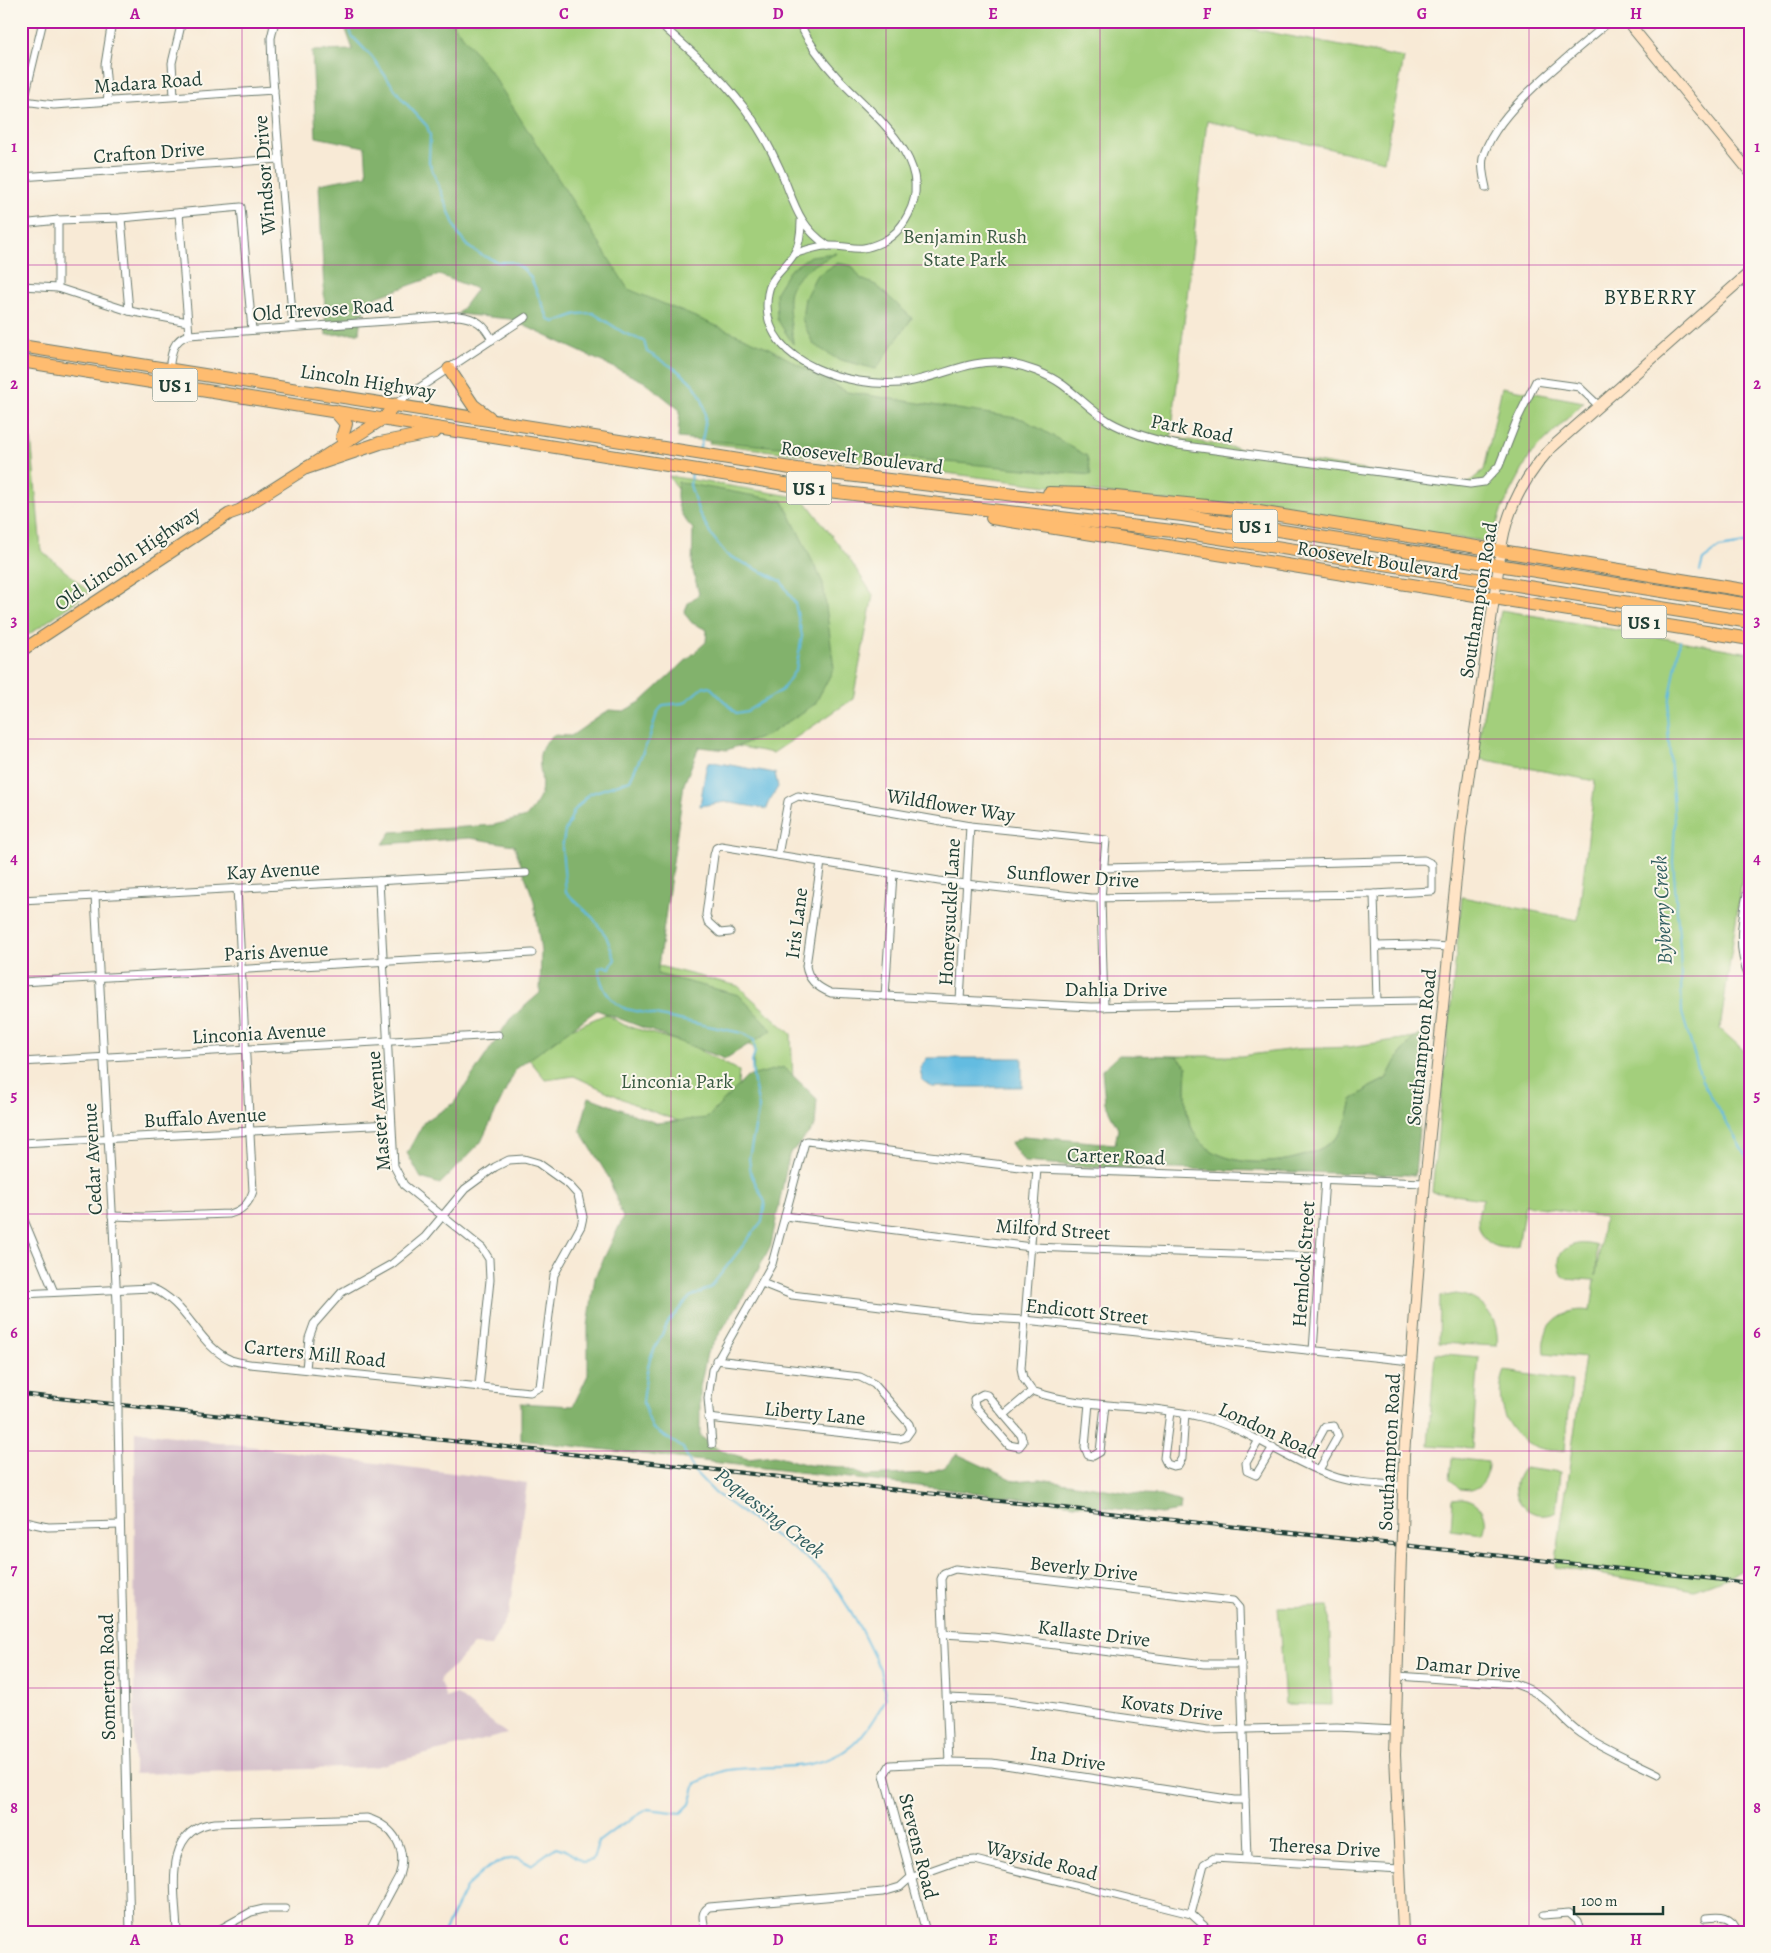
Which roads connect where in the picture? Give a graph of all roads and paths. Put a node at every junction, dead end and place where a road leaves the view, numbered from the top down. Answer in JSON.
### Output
{"nodes":[{"id":1,"x":43,"y":21,"type":"edge"},
{"id":2,"x":112,"y":21,"type":"edge"},
{"id":3,"x":182,"y":21,"type":"edge"},
{"id":4,"x":275,"y":21,"type":"edge"},
{"id":5,"x":657,"y":21,"type":"edge"},
{"id":6,"x":798,"y":21,"type":"edge"},
{"id":7,"x":1610,"y":21,"type":"edge"},
{"id":8,"x":1627,"y":21,"type":"edge"},
{"id":9,"x":274,"y":90,"type":"junction"},
{"id":10,"x":174,"y":96,"type":"junction"},
{"id":11,"x":24,"y":101,"type":"junction"},
{"id":12,"x":108,"y":101,"type":"junction"},
{"id":13,"x":21,"y":113,"type":"edge"},
{"id":14,"x":279,"y":160,"type":"junction"},
{"id":15,"x":1750,"y":172,"type":"edge"},
{"id":16,"x":21,"y":177,"type":"edge"},
{"id":17,"x":1486,"y":188,"type":"dead end"},
{"id":18,"x":179,"y":213,"type":"junction"},
{"id":19,"x":120,"y":218,"type":"junction"},
{"id":20,"x":58,"y":220,"type":"junction"},
{"id":21,"x":801,"y":222,"type":"junction"},
{"id":22,"x":21,"y":224,"type":"edge"},
{"id":23,"x":828,"y":246,"type":"junction"},
{"id":24,"x":794,"y":254,"type":"junction"},
{"id":25,"x":1750,"y":272,"type":"edge"},
{"id":26,"x":21,"y":286,"type":"edge"},
{"id":27,"x":58,"y":288,"type":"junction"},
{"id":28,"x":129,"y":311,"type":"junction"},
{"id":29,"x":526,"y":317,"type":"dead end"},
{"id":30,"x":188,"y":322,"type":"junction"},
{"id":31,"x":292,"y":326,"type":"junction"},
{"id":32,"x":252,"y":330,"type":"junction"},
{"id":33,"x":189,"y":335,"type":"junction"},
{"id":34,"x":492,"y":340,"type":"junction"},
{"id":35,"x":21,"y":346,"type":"edge"},
{"id":36,"x":21,"y":361,"type":"edge"},
{"id":37,"x":449,"y":369,"type":"junction"},
{"id":38,"x":168,"y":370,"type":"junction"},
{"id":39,"x":395,"y":404,"type":"junction"},
{"id":40,"x":1598,"y":405,"type":"junction"},
{"id":41,"x":335,"y":411,"type":"junction"},
{"id":42,"x":378,"y":418,"type":"junction"},
{"id":43,"x":496,"y":420,"type":"junction"},
{"id":44,"x":449,"y":431,"type":"junction"},
{"id":45,"x":342,"y":437,"type":"junction"},
{"id":46,"x":710,"y":456,"type":"joint"},
{"id":47,"x":306,"y":468,"type":"junction"},
{"id":48,"x":706,"y":472,"type":"joint"},
{"id":49,"x":1011,"y":493,"type":"junction"},
{"id":50,"x":912,"y":501,"type":"junction"},
{"id":51,"x":229,"y":514,"type":"junction"},
{"id":52,"x":1501,"y":551,"type":"junction"},
{"id":53,"x":1499,"y":565,"type":"junction"},
{"id":54,"x":1497,"y":582,"type":"junction"},
{"id":55,"x":1732,"y":588,"type":"junction"},
{"id":56,"x":1750,"y":591,"type":"edge"},
{"id":57,"x":1666,"y":592,"type":"junction"},
{"id":58,"x":1494,"y":598,"type":"junction"},
{"id":59,"x":1750,"y":605,"type":"edge"},
{"id":60,"x":1664,"y":608,"type":"junction"},
{"id":61,"x":1750,"y":622,"type":"edge"},
{"id":62,"x":1743,"y":638,"type":"edge"},
{"id":63,"x":21,"y":651,"type":"edge"},
{"id":64,"x":970,"y":826,"type":"junction"},
{"id":65,"x":778,"y":855,"type":"junction"},
{"id":66,"x":821,"y":862,"type":"junction"},
{"id":67,"x":1105,"y":868,"type":"junction"},
{"id":68,"x":526,"y":873,"type":"dead end"},
{"id":69,"x":893,"y":874,"type":"junction"},
{"id":70,"x":1750,"y":878,"type":"edge"},
{"id":71,"x":379,"y":881,"type":"junction"},
{"id":72,"x":966,"y":884,"type":"junction"},
{"id":73,"x":237,"y":888,"type":"junction"},
{"id":74,"x":1374,"y":894,"type":"junction"},
{"id":75,"x":95,"y":896,"type":"junction"},
{"id":76,"x":1101,"y":898,"type":"junction"},
{"id":77,"x":21,"y":900,"type":"edge"},
{"id":78,"x":730,"y":932,"type":"dead end"},
{"id":79,"x":1377,"y":946,"type":"junction"},
{"id":80,"x":1449,"y":947,"type":"junction"},
{"id":81,"x":532,"y":953,"type":"dead end"},
{"id":82,"x":383,"y":961,"type":"junction"},
{"id":83,"x":241,"y":969,"type":"junction"},
{"id":84,"x":98,"y":977,"type":"junction"},
{"id":85,"x":1750,"y":978,"type":"edge"},
{"id":86,"x":21,"y":982,"type":"edge"},
{"id":87,"x":816,"y":985,"type":"joint"},
{"id":88,"x":885,"y":996,"type":"junction"},
{"id":89,"x":960,"y":1000,"type":"junction"},
{"id":90,"x":1377,"y":1000,"type":"junction"},
{"id":91,"x":1418,"y":1002,"type":"dead end"},
{"id":92,"x":1104,"y":1007,"type":"junction"},
{"id":93,"x":498,"y":1035,"type":"dead end"},
{"id":94,"x":388,"y":1042,"type":"junction"},
{"id":95,"x":245,"y":1050,"type":"junction"},
{"id":96,"x":103,"y":1058,"type":"junction"},
{"id":97,"x":21,"y":1062,"type":"edge"},
{"id":98,"x":391,"y":1124,"type":"junction"},
{"id":99,"x":251,"y":1131,"type":"junction"},
{"id":100,"x":107,"y":1139,"type":"junction"},
{"id":101,"x":21,"y":1143,"type":"edge"},
{"id":102,"x":1037,"y":1169,"type":"junction"},
{"id":103,"x":1325,"y":1179,"type":"junction"},
{"id":104,"x":1425,"y":1184,"type":"junction"},
{"id":105,"x":21,"y":1213,"type":"edge"},
{"id":106,"x":112,"y":1216,"type":"junction"},
{"id":107,"x":443,"y":1216,"type":"junction"},
{"id":108,"x":785,"y":1216,"type":"junction"},
{"id":109,"x":1031,"y":1247,"type":"junction"},
{"id":110,"x":1319,"y":1258,"type":"junction"},
{"id":111,"x":762,"y":1283,"type":"junction"},
{"id":112,"x":116,"y":1288,"type":"junction"},
{"id":113,"x":54,"y":1292,"type":"junction"},
{"id":114,"x":21,"y":1294,"type":"edge"},
{"id":115,"x":1025,"y":1320,"type":"junction"},
{"id":116,"x":1313,"y":1350,"type":"junction"},
{"id":117,"x":716,"y":1360,"type":"junction"},
{"id":118,"x":1411,"y":1361,"type":"junction"},
{"id":119,"x":306,"y":1370,"type":"junction"},
{"id":120,"x":479,"y":1387,"type":"junction"},
{"id":121,"x":1032,"y":1391,"type":"junction"},
{"id":122,"x":1089,"y":1403,"type":"junction"},
{"id":123,"x":1105,"y":1405,"type":"junction"},
{"id":124,"x":1170,"y":1412,"type":"junction"},
{"id":125,"x":1186,"y":1414,"type":"junction"},
{"id":126,"x":1004,"y":1415,"type":"junction"},
{"id":127,"x":708,"y":1418,"type":"junction"},
{"id":128,"x":118,"y":1421,"type":"joint"},
{"id":129,"x":1259,"y":1440,"type":"junction"},
{"id":130,"x":712,"y":1444,"type":"dead end"},
{"id":131,"x":1273,"y":1447,"type":"junction"},
{"id":132,"x":1305,"y":1463,"type":"junction"},
{"id":133,"x":1318,"y":1470,"type":"junction"},
{"id":134,"x":1403,"y":1486,"type":"junction"},
{"id":135,"x":21,"y":1521,"type":"edge"},
{"id":136,"x":120,"y":1525,"type":"junction"},
{"id":137,"x":943,"y":1634,"type":"junction"},
{"id":138,"x":1241,"y":1664,"type":"junction"},
{"id":139,"x":1398,"y":1676,"type":"junction"},
{"id":140,"x":947,"y":1698,"type":"junction"},
{"id":141,"x":1244,"y":1730,"type":"junction"},
{"id":142,"x":1395,"y":1730,"type":"junction"},
{"id":143,"x":949,"y":1762,"type":"junction"},
{"id":144,"x":887,"y":1768,"type":"joint"},
{"id":145,"x":1658,"y":1774,"type":"dead end"},
{"id":146,"x":1245,"y":1800,"type":"junction"},
{"id":147,"x":1247,"y":1859,"type":"junction"},
{"id":148,"x":1400,"y":1869,"type":"junction"},
{"id":149,"x":910,"y":1878,"type":"junction"},
{"id":150,"x":286,"y":1909,"type":"dead end"},
{"id":151,"x":1191,"y":1914,"type":"junction"},
{"id":152,"x":1544,"y":1915,"type":"dead end"},
{"id":153,"x":1706,"y":1918,"type":"dead end"},
{"id":154,"x":130,"y":1931,"type":"edge"},
{"id":155,"x":150,"y":1932,"type":"edge"},
{"id":156,"x":177,"y":1932,"type":"edge"},
{"id":157,"x":215,"y":1932,"type":"edge"},
{"id":158,"x":369,"y":1932,"type":"edge"},
{"id":159,"x":706,"y":1932,"type":"edge"},
{"id":160,"x":926,"y":1932,"type":"edge"},
{"id":161,"x":1211,"y":1932,"type":"edge"},
{"id":162,"x":1403,"y":1932,"type":"edge"},
{"id":163,"x":1581,"y":1932,"type":"edge"},
{"id":164,"x":1737,"y":1932,"type":"edge"}],
"edges":[{"from":1,"to":11,"type":"street"},
{"from":2,"to":12,"type":"street"},
{"from":3,"to":10,"type":"street"},
{"from":4,"to":9,"type":"street","name":"Windsor Drive"},
{"from":5,"to":21,"type":"street"},
{"from":6,"to":23,"type":"street"},
{"from":7,"to":17,"type":"street"},
{"from":8,"to":15,"type":"street"},
{"from":9,"to":10,"type":"street","name":"Madara Road"},
{"from":9,"to":14,"type":"street","name":"Windsor Drive"},
{"from":10,"to":12,"type":"street","name":"Madara Road"},
{"from":11,"to":12,"type":"street","name":"Madara Road"},
{"from":11,"to":13,"type":"street"},
{"from":14,"to":16,"type":"street","name":"Crafton Drive"},
{"from":14,"to":31,"type":"street","name":"Windsor Drive"},
{"from":18,"to":19,"type":"street"},
{"from":18,"to":30,"type":"street"},
{"from":18,"to":32,"type":"street"},
{"from":19,"to":20,"type":"street"},
{"from":19,"to":28,"type":"street"},
{"from":20,"to":22,"type":"street"},
{"from":20,"to":27,"type":"street"},
{"from":21,"to":23,"type":"street"},
{"from":21,"to":24,"type":"street"},
{"from":23,"to":24,"type":"street"},
{"from":24,"to":40,"type":"street","name":"Park Road"},
{"from":25,"to":40,"type":"street","name":"Southampton Road"},
{"from":26,"to":27,"type":"street"},
{"from":27,"to":28,"type":"street"},
{"from":28,"to":30,"type":"street"},
{"from":29,"to":34,"type":"street","name":"Old Lincoln Highway"},
{"from":30,"to":33,"type":"street"},
{"from":31,"to":32,"type":"street","name":"Old Trevose Road"},
{"from":31,"to":34,"type":"street","name":"Old Trevose Road"},
{"from":32,"to":33,"type":"street","name":"Old Trevose Road"},
{"from":33,"to":38,"type":"street"},
{"from":34,"to":37,"type":"street","name":"Old Lincoln Highway"},
{"from":35,"to":38,"type":"highway","name":"Lincoln Highway","number":"US 1"},
{"from":36,"to":41,"type":"highway","name":"Lincoln Highway","number":"US 1"},
{"from":37,"to":39,"type":"street","name":"Old Lincoln Highway"},
{"from":37,"to":43,"type":"highway"},
{"from":38,"to":39,"type":"highway","name":"Lincoln Highway","number":"US 1"},
{"from":39,"to":42,"type":"main road","name":"Old Lincoln Highway"},
{"from":39,"to":43,"type":"highway","name":"Lincoln Highway","number":"US 1"},
{"from":40,"to":52,"type":"street","name":"Southampton Road"},
{"from":41,"to":42,"type":"highway","name":"Lincoln Highway","number":"US 1"},
{"from":41,"to":45,"type":"highway"},
{"from":42,"to":44,"type":"highway","name":"Lincoln Highway","number":"US 1"},
{"from":42,"to":45,"type":"main road","name":"Old Lincoln Highway"},
{"from":42,"to":47,"type":"main road","name":"Old Lincoln Highway"},
{"from":43,"to":46,"type":"highway","name":"Lincoln Highway","number":"US 1"},
{"from":44,"to":47,"type":"highway"},
{"from":44,"to":48,"type":"highway","name":"Lincoln Highway","number":"US 1"},
{"from":45,"to":51,"type":"main road","name":"Old Lincoln Highway"},
{"from":46,"to":49,"type":"highway","name":"Roosevelt Boulevard","number":"US 1"},
{"from":47,"to":51,"type":"main road","name":"Old Lincoln Highway"},
{"from":48,"to":50,"type":"highway","name":"Roosevelt Boulevard","number":"US 1"},
{"from":49,"to":52,"type":"highway","name":"Roosevelt Boulevard","number":"US 1"},
{"from":49,"to":53,"type":"highway","name":"Roosevelt Boulevard","number":"US 1"},
{"from":50,"to":54,"type":"highway","name":"Roosevelt Boulevard","number":"US 1"},
{"from":50,"to":58,"type":"highway","name":"Roosevelt Boulevard","number":"US 1"},
{"from":51,"to":63,"type":"main road","name":"Old Lincoln Highway"},
{"from":52,"to":53,"type":"street","name":"Southampton Road"},
{"from":52,"to":55,"type":"highway","name":"Roosevelt Boulevard","number":"US 1"},
{"from":53,"to":54,"type":"street","name":"Southampton Road"},
{"from":53,"to":57,"type":"highway","name":"Roosevelt Boulevard","number":"US 1"},
{"from":54,"to":58,"type":"street","name":"Southampton Road"},
{"from":54,"to":60,"type":"highway","name":"Roosevelt Boulevard","number":"US 1"},
{"from":55,"to":56,"type":"highway","name":"Roosevelt Boulevard","number":"US 1"},
{"from":55,"to":57,"type":"highway"},
{"from":57,"to":59,"type":"highway","name":"Roosevelt Boulevard","number":"US 1"},
{"from":58,"to":62,"type":"highway","name":"Roosevelt Boulevard","number":"US 1"},
{"from":58,"to":80,"type":"street","name":"Southampton Road"},
{"from":60,"to":61,"type":"highway","name":"Roosevelt Boulevard","number":"US 1"},
{"from":60,"to":62,"type":"highway"},
{"from":64,"to":65,"type":"street","name":"Wildflower Way"},
{"from":64,"to":67,"type":"street","name":"Wildflower Way"},
{"from":64,"to":72,"type":"street","name":"Honeysuckle Lane"},
{"from":65,"to":66,"type":"street","name":"Sunflower Drive"},
{"from":65,"to":78,"type":"street","name":"Sunflower Drive"},
{"from":66,"to":69,"type":"street","name":"Sunflower Drive"},
{"from":66,"to":87,"type":"street","name":"Iris Lane"},
{"from":67,"to":74,"type":"street","name":"Sunflower Drive"},
{"from":67,"to":76,"type":"street"},
{"from":68,"to":71,"type":"street","name":"Kay Avenue"},
{"from":69,"to":72,"type":"street","name":"Sunflower Drive"},
{"from":69,"to":88,"type":"street"},
{"from":70,"to":85,"type":"street"},
{"from":71,"to":73,"type":"street","name":"Kay Avenue"},
{"from":71,"to":82,"type":"street","name":"Master Avenue"},
{"from":72,"to":76,"type":"street","name":"Sunflower Drive"},
{"from":72,"to":89,"type":"street","name":"Honeysuckle Lane"},
{"from":73,"to":75,"type":"street","name":"Kay Avenue"},
{"from":73,"to":83,"type":"street"},
{"from":74,"to":76,"type":"street","name":"Sunflower Drive"},
{"from":74,"to":79,"type":"street"},
{"from":75,"to":77,"type":"street","name":"Kay Avenue"},
{"from":75,"to":84,"type":"street","name":"Cedar Avenue"},
{"from":76,"to":92,"type":"street"},
{"from":79,"to":80,"type":"street"},
{"from":79,"to":90,"type":"street"},
{"from":80,"to":104,"type":"street","name":"Southampton Road"},
{"from":81,"to":82,"type":"street","name":"Paris Avenue"},
{"from":82,"to":83,"type":"street","name":"Paris Avenue"},
{"from":82,"to":94,"type":"street","name":"Master Avenue"},
{"from":83,"to":84,"type":"street","name":"Paris Avenue"},
{"from":83,"to":95,"type":"street"},
{"from":84,"to":86,"type":"street","name":"Paris Avenue"},
{"from":84,"to":96,"type":"street","name":"Cedar Avenue"},
{"from":87,"to":88,"type":"street","name":"Dahlia Drive"},
{"from":88,"to":89,"type":"street","name":"Dahlia Drive"},
{"from":89,"to":92,"type":"street","name":"Dahlia Drive"},
{"from":90,"to":91,"type":"street","name":"Dahlia Drive"},
{"from":90,"to":92,"type":"street","name":"Dahlia Drive"},
{"from":93,"to":94,"type":"street","name":"Linconia Avenue"},
{"from":94,"to":95,"type":"street","name":"Linconia Avenue"},
{"from":94,"to":98,"type":"street","name":"Master Avenue"},
{"from":95,"to":96,"type":"street","name":"Linconia Avenue"},
{"from":95,"to":99,"type":"street"},
{"from":96,"to":97,"type":"street","name":"Linconia Avenue"},
{"from":96,"to":100,"type":"street","name":"Cedar Avenue"},
{"from":98,"to":99,"type":"street","name":"Buffalo Avenue"},
{"from":98,"to":107,"type":"street","name":"Master Avenue"},
{"from":99,"to":100,"type":"street","name":"Buffalo Avenue"},
{"from":99,"to":106,"type":"street"},
{"from":100,"to":101,"type":"street","name":"Buffalo Avenue"},
{"from":100,"to":106,"type":"street","name":"Cedar Avenue"},
{"from":102,"to":103,"type":"street","name":"Carter Road"},
{"from":102,"to":108,"type":"street","name":"Carter Road"},
{"from":102,"to":109,"type":"street"},
{"from":103,"to":104,"type":"street","name":"Carter Road"},
{"from":103,"to":110,"type":"street","name":"Hemlock Street"},
{"from":104,"to":118,"type":"street","name":"Southampton Road"},
{"from":105,"to":113,"type":"street"},
{"from":106,"to":112,"type":"street","name":"Cedar Avenue"},
{"from":107,"to":119,"type":"street"},
{"from":107,"to":120,"type":"street","name":"Master Avenue"},
{"from":107,"to":120,"type":"street","name":"Carters Mill Road"},
{"from":108,"to":109,"type":"street","name":"Milford Street"},
{"from":108,"to":111,"type":"street"},
{"from":109,"to":110,"type":"street","name":"Milford Street"},
{"from":109,"to":115,"type":"street"},
{"from":110,"to":116,"type":"street","name":"Hemlock Street"},
{"from":111,"to":115,"type":"street","name":"Endicott Street"},
{"from":111,"to":117,"type":"street"},
{"from":112,"to":113,"type":"street"},
{"from":112,"to":119,"type":"street","name":"Carters Mill Road"},
{"from":112,"to":128,"type":"street","name":"Cedar Avenue","bridge":true},
{"from":113,"to":114,"type":"street"},
{"from":115,"to":116,"type":"street","name":"Endicott Street"},
{"from":115,"to":121,"type":"street"},
{"from":116,"to":118,"type":"street","name":"Endicott Street"},
{"from":117,"to":127,"type":"street"},
{"from":117,"to":127,"type":"street","name":"Liberty Lane"},
{"from":118,"to":134,"type":"street","name":"Southampton Road"},
{"from":119,"to":120,"type":"street","name":"Carters Mill Road"},
{"from":121,"to":122,"type":"street","name":"London Road"},
{"from":121,"to":126,"type":"street"},
{"from":122,"to":123,"type":"street","name":"London Road"},
{"from":122,"to":123,"type":"street"},
{"from":123,"to":124,"type":"street","name":"London Road"},
{"from":124,"to":125,"type":"street","name":"London Road"},
{"from":124,"to":125,"type":"street"},
{"from":125,"to":129,"type":"street","name":"London Road"},
{"from":126,"to":126,"type":"street"},
{"from":127,"to":130,"type":"street"},
{"from":128,"to":136,"type":"street","name":"Somerton Road"},
{"from":129,"to":131,"type":"street","name":"London Road"},
{"from":129,"to":131,"type":"street"},
{"from":131,"to":132,"type":"street","name":"London Road"},
{"from":132,"to":133,"type":"street","name":"London Road"},
{"from":132,"to":133,"type":"street"},
{"from":133,"to":134,"type":"street","name":"London Road"},
{"from":134,"to":139,"type":"street","name":"Southampton Road","bridge":true},
{"from":135,"to":136,"type":"street"},
{"from":136,"to":154,"type":"street","name":"Somerton Road"},
{"from":137,"to":138,"type":"street","name":"Kallaste Drive"},
{"from":137,"to":138,"type":"street","name":"Beverly Drive"},
{"from":137,"to":140,"type":"street"},
{"from":138,"to":141,"type":"street","name":"Beverly Drive"},
{"from":139,"to":142,"type":"street","name":"Southampton Road"},
{"from":139,"to":145,"type":"street","name":"Damar Drive"},
{"from":140,"to":141,"type":"street","name":"Kovats Drive"},
{"from":140,"to":143,"type":"street"},
{"from":141,"to":142,"type":"street","name":"Kovats Drive"},
{"from":141,"to":146,"type":"street","name":"Beverly Drive"},
{"from":142,"to":148,"type":"street","name":"Southampton Road"},
{"from":143,"to":144,"type":"street","name":"Ina Drive"},
{"from":143,"to":146,"type":"street","name":"Ina Drive"},
{"from":144,"to":149,"type":"street","name":"Stevens Road"},
{"from":146,"to":147,"type":"street","name":"Beverly Drive"},
{"from":147,"to":148,"type":"street","name":"Theresa Drive"},
{"from":147,"to":151,"type":"street","name":"Theresa Drive"},
{"from":148,"to":162,"type":"street","name":"Southampton Road"},
{"from":149,"to":151,"type":"street","name":"Wayside Road"},
{"from":149,"to":159,"type":"street","name":"Wayside Road"},
{"from":149,"to":160,"type":"street","name":"Stevens Road"},
{"from":150,"to":157,"type":"street"},
{"from":151,"to":161,"type":"street"},
{"from":152,"to":163,"type":"street"},
{"from":153,"to":164,"type":"street"},
{"from":154,"to":155,"type":"street"},
{"from":156,"to":158,"type":"street"}]}
